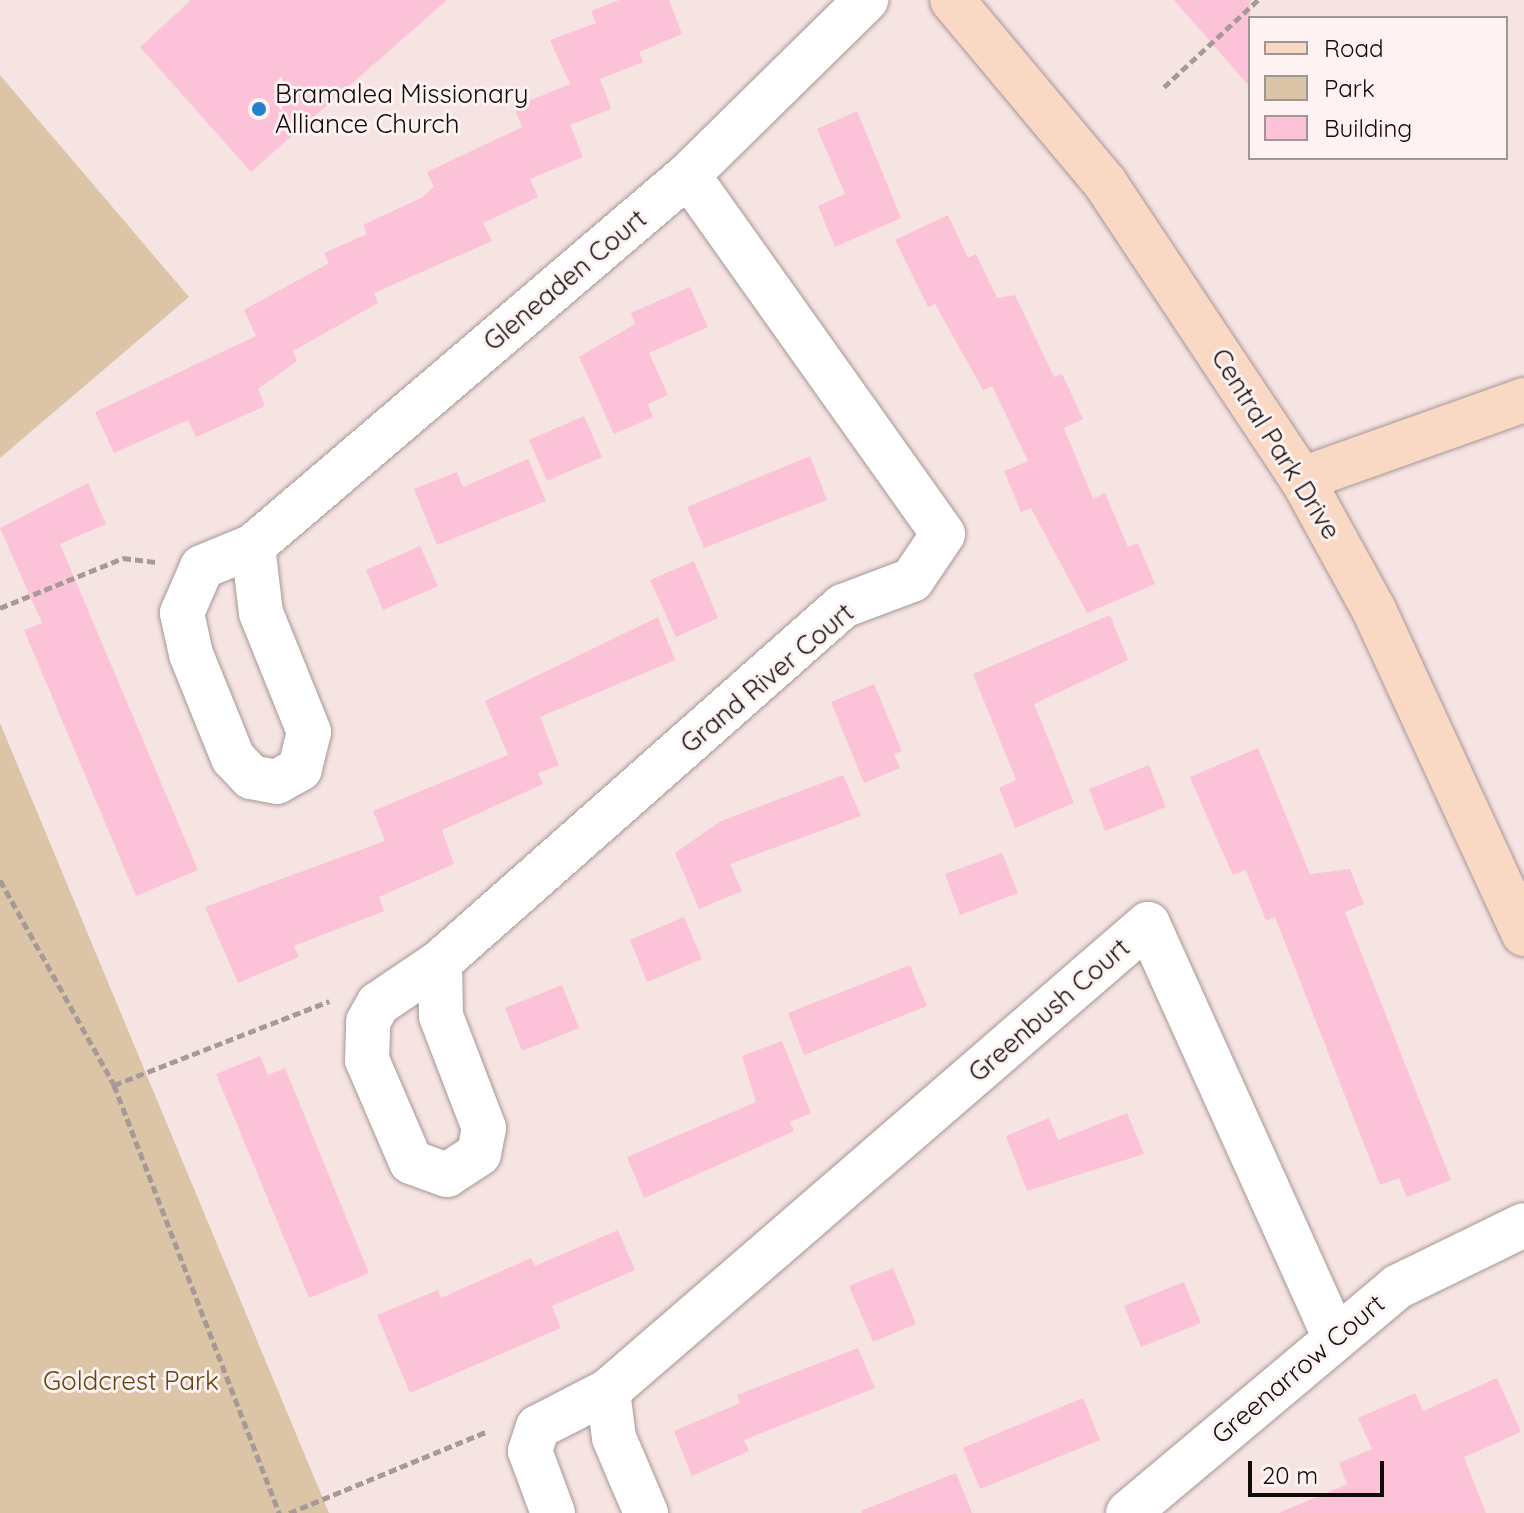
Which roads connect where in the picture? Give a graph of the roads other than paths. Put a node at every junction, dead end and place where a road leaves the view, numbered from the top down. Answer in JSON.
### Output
{"nodes":[{"id":1,"x":866,"y":0,"type":"edge"},
{"id":2,"x":952,"y":0,"type":"edge"},
{"id":3,"x":688,"y":175,"type":"junction"},
{"id":4,"x":1524,"y":400,"type":"edge"},
{"id":5,"x":1302,"y":479,"type":"junction"},
{"id":6,"x":253,"y":546,"type":"junction"},
{"id":7,"x":1524,"y":934,"type":"edge"},
{"id":8,"x":440,"y":962,"type":"junction"},
{"id":9,"x":1524,"y":1225,"type":"edge"},
{"id":10,"x":1334,"y":1335,"type":"junction"},
{"id":11,"x":608,"y":1391,"type":"junction"},
{"id":12,"x":553,"y":1513,"type":"edge"},
{"id":13,"x":646,"y":1513,"type":"edge"},
{"id":14,"x":1128,"y":1513,"type":"edge"}],
"edges":[{"from":1,"to":3,"type":"street","name":"Gleneaden Court"},
{"from":2,"to":5,"type":"street","name":"Central Park Drive"},
{"from":3,"to":6,"type":"street","name":"Gleneaden Court"},
{"from":3,"to":8,"type":"street","name":"Grand River Court"},
{"from":4,"to":5,"type":"street"},
{"from":5,"to":7,"type":"street","name":"Central Park Drive"},
{"from":6,"to":6,"type":"street","name":"Gleneaden Court"},
{"from":8,"to":8,"type":"street","name":"Grand River Court"},
{"from":9,"to":10,"type":"street","name":"Greenarrow Court"},
{"from":10,"to":11,"type":"street","name":"Greenbush Court"},
{"from":10,"to":14,"type":"street","name":"Greenarrow Court"},
{"from":11,"to":12,"type":"street","name":"Greenbush Court"},
{"from":11,"to":13,"type":"street"}]}
